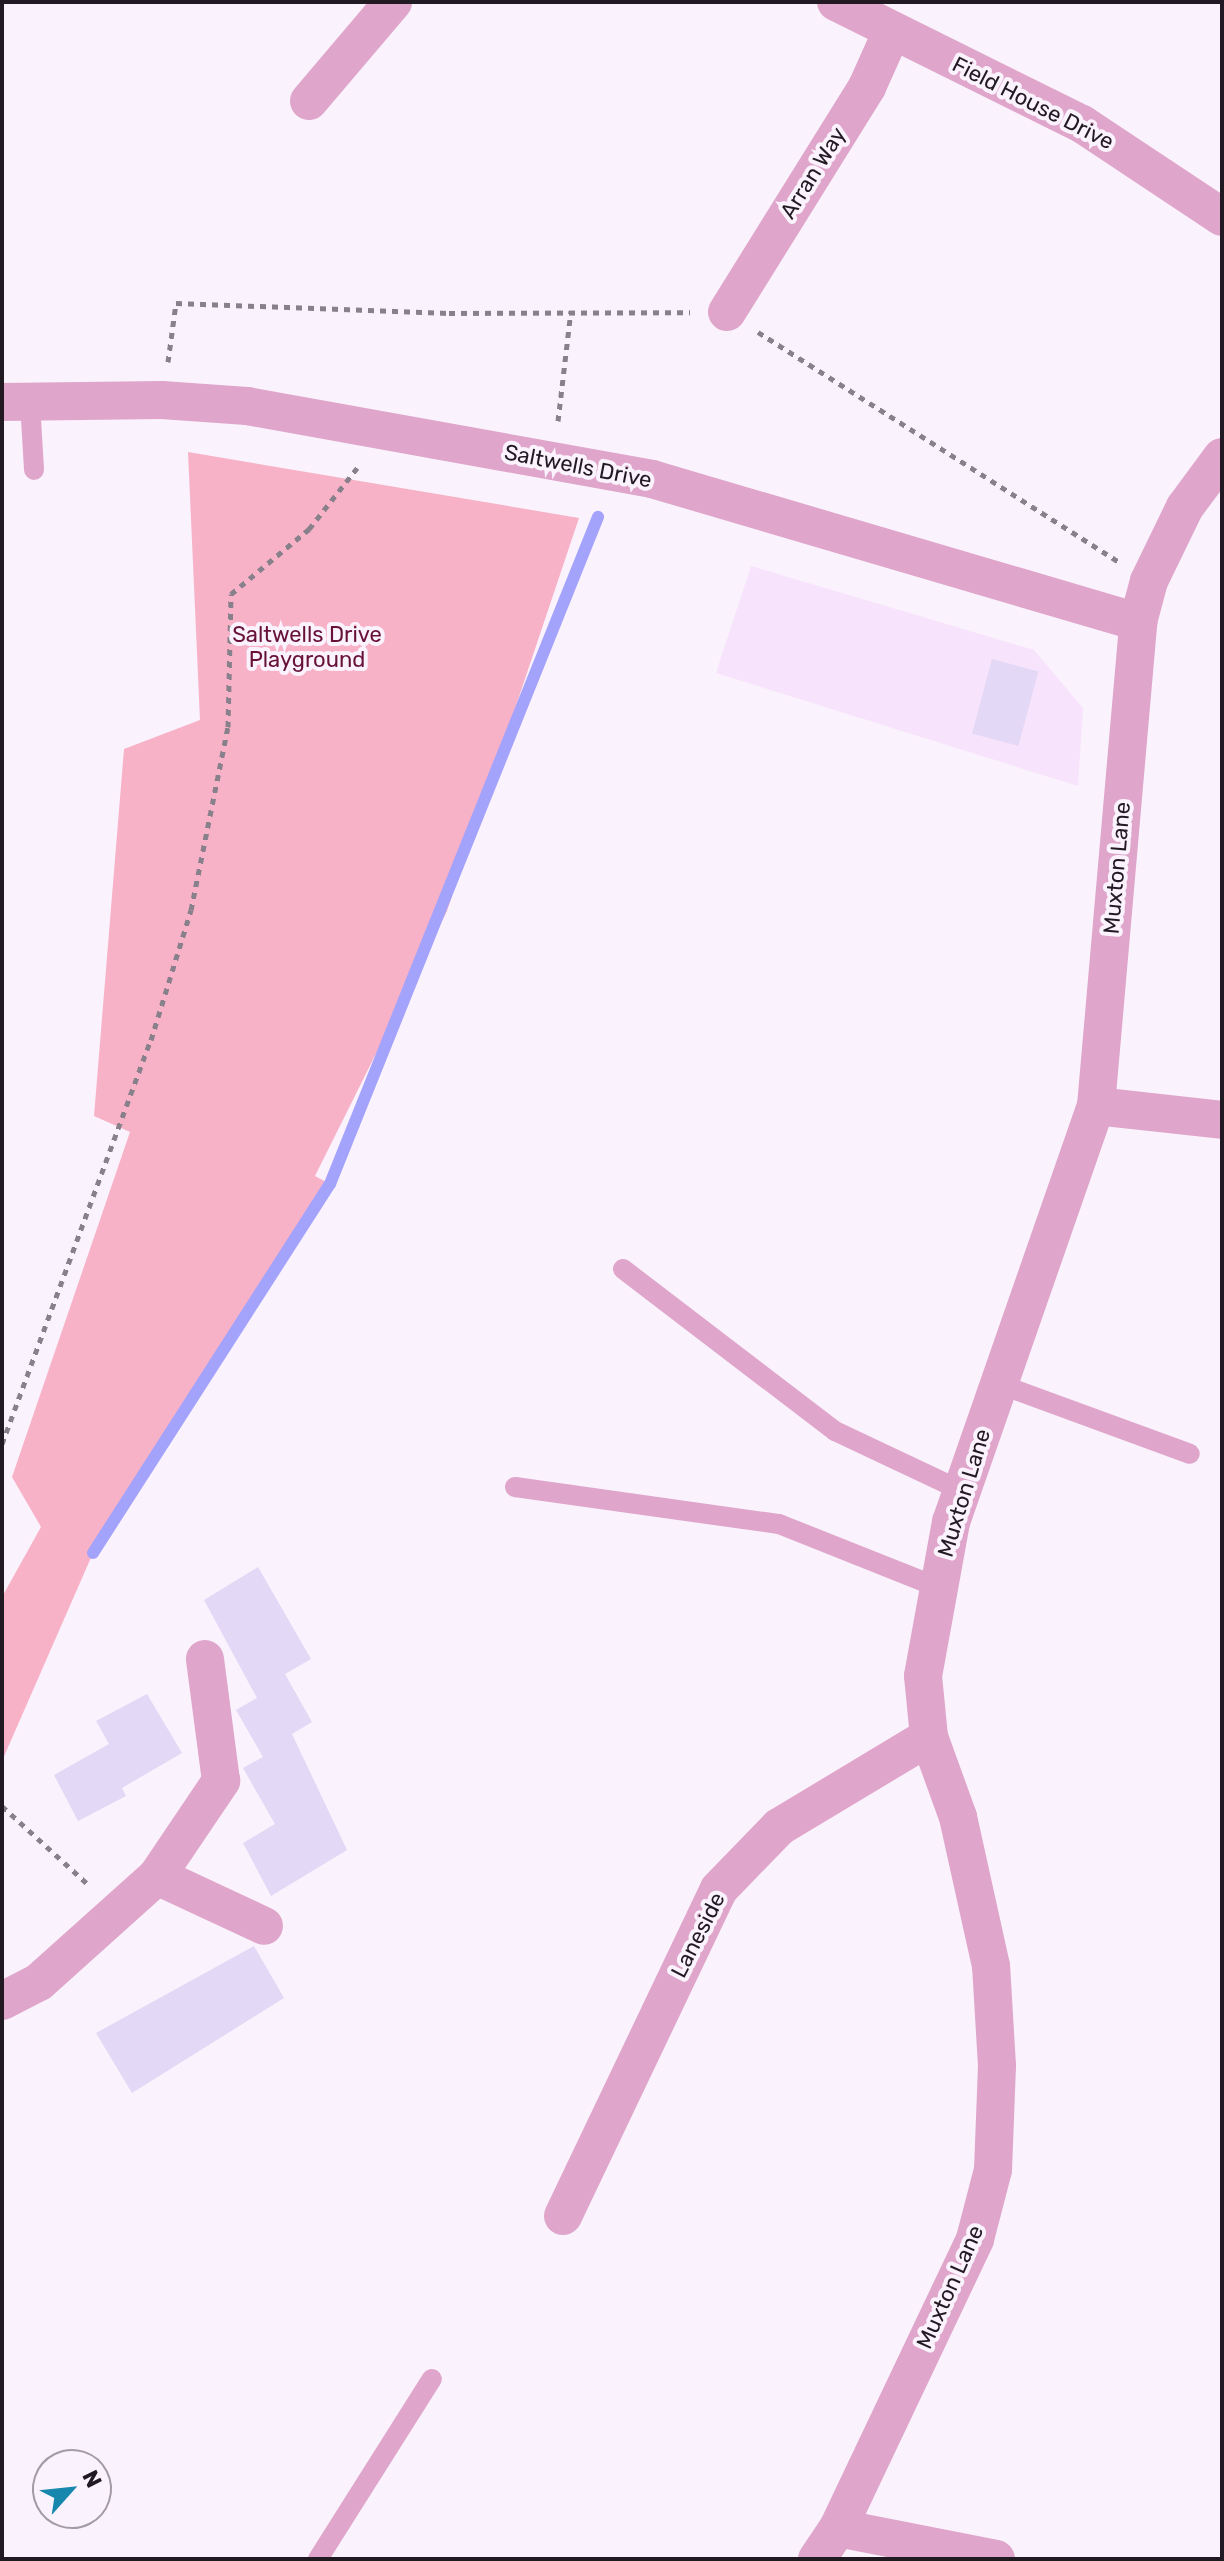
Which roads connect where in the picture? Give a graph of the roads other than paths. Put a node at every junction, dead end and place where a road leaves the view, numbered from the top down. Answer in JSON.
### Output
{"nodes":[{"id":1,"x":393,"y":2,"type":"edge"},
{"id":2,"x":836,"y":2,"type":"edge"},
{"id":3,"x":892,"y":31,"type":"junction"},
{"id":4,"x":309,"y":101,"type":"dead end"},
{"id":5,"x":1222,"y":217,"type":"edge"},
{"id":6,"x":727,"y":312,"type":"road end"},
{"id":7,"x":16,"y":402,"type":"edge"},
{"id":8,"x":1222,"y":457,"type":"edge"},
{"id":9,"x":34,"y":470,"type":"dead end"},
{"id":10,"x":1138,"y":622,"type":"junction"},
{"id":11,"x":1096,"y":1106,"type":"junction"},
{"id":12,"x":1222,"y":1120,"type":"edge"},
{"id":13,"x":623,"y":1269,"type":"dead end"},
{"id":14,"x":999,"y":1384,"type":"junction"},
{"id":15,"x":1190,"y":1454,"type":"dead end"},
{"id":16,"x":515,"y":1487,"type":"dead end"},
{"id":17,"x":962,"y":1491,"type":"junction"},
{"id":18,"x":937,"y":1587,"type":"junction"},
{"id":19,"x":205,"y":1659,"type":"dead end"},
{"id":20,"x":929,"y":1737,"type":"junction"},
{"id":21,"x":157,"y":1876,"type":"junction"},
{"id":22,"x":264,"y":1926,"type":"dead end"},
{"id":23,"x":2,"y":2001,"type":"edge"},
{"id":24,"x":563,"y":2216,"type":"dead end"},
{"id":25,"x":432,"y":2379,"type":"dead end"},
{"id":26,"x":838,"y":2528,"type":"junction"},
{"id":27,"x":318,"y":2559,"type":"edge"},
{"id":28,"x":817,"y":2559,"type":"edge"},
{"id":29,"x":996,"y":2559,"type":"edge"}],
"edges":[{"from":1,"to":4,"type":"street"},
{"from":2,"to":3,"type":"street","name":"Field House Drive"},
{"from":3,"to":5,"type":"street","name":"Field House Drive"},
{"from":3,"to":6,"type":"street","name":"Arran Way"},
{"from":7,"to":9,"type":"lane"},
{"from":7,"to":10,"type":"street","name":"Saltwells Drive"},
{"from":8,"to":10,"type":"street","name":"Muxton Lane"},
{"from":10,"to":11,"type":"street","name":"Muxton Lane"},
{"from":11,"to":12,"type":"street"},
{"from":11,"to":14,"type":"street","name":"Muxton Lane"},
{"from":13,"to":17,"type":"lane"},
{"from":14,"to":15,"type":"lane"},
{"from":14,"to":17,"type":"street","name":"Muxton Lane"},
{"from":16,"to":18,"type":"lane"},
{"from":17,"to":18,"type":"street","name":"Muxton Lane"},
{"from":18,"to":20,"type":"street","name":"Muxton Lane"},
{"from":19,"to":21,"type":"street"},
{"from":20,"to":24,"type":"street","name":"Laneside"},
{"from":20,"to":26,"type":"street","name":"Muxton Lane"},
{"from":21,"to":22,"type":"street"},
{"from":21,"to":23,"type":"street"},
{"from":25,"to":27,"type":"lane"},
{"from":26,"to":28,"type":"street","name":"Muxton Lane"},
{"from":26,"to":29,"type":"street"}]}
